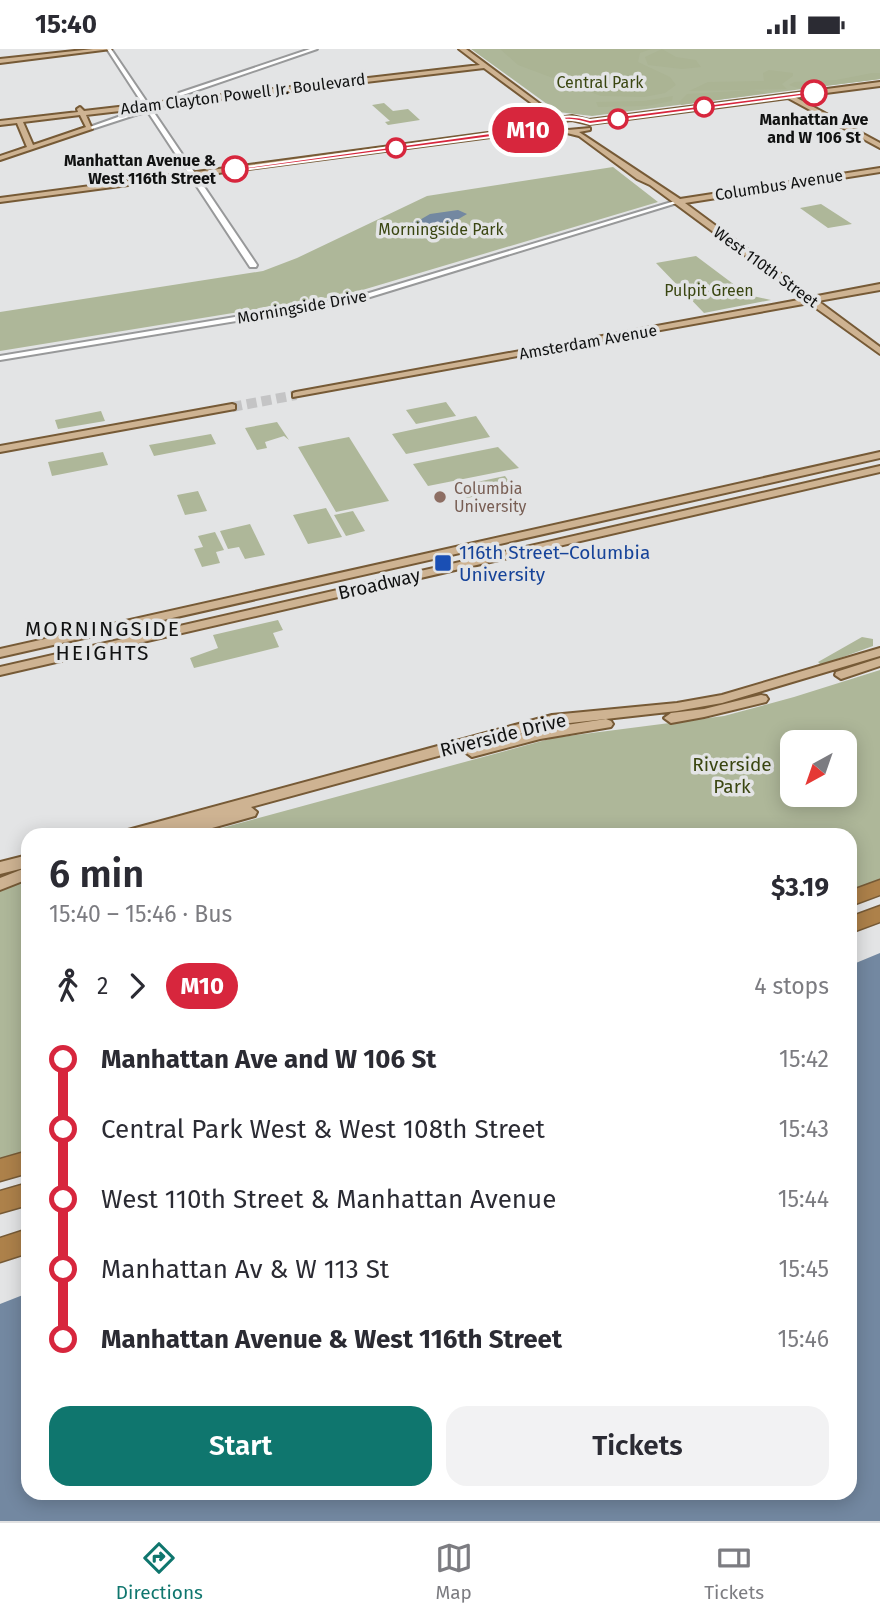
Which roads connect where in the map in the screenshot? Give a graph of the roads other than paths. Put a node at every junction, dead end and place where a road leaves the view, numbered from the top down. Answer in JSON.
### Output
{"nodes":[{"id":1,"x":81,"y":49,"type":"edge"},
{"id":2,"x":109,"y":49,"type":"edge"},
{"id":3,"x":315,"y":49,"type":"edge"},
{"id":4,"x":462,"y":49,"type":"edge"},
{"id":5,"x":0,"y":59,"type":"edge"},
{"id":6,"x":483,"y":64,"type":"junction"},
{"id":7,"x":880,"y":84,"type":"edge"},
{"id":8,"x":789,"y":96,"type":"junction"},
{"id":9,"x":177,"y":98,"type":"junction"},
{"id":10,"x":148,"y":106,"type":"junction"},
{"id":11,"x":81,"y":111,"type":"junction"},
{"id":12,"x":557,"y":119,"type":"junction"},
{"id":13,"x":0,"y":121,"type":"edge"},
{"id":14,"x":19,"y":121,"type":"junction"},
{"id":15,"x":589,"y":126,"type":"junction"},
{"id":16,"x":551,"y":127,"type":"junction"},
{"id":17,"x":90,"y":128,"type":"junction"},
{"id":18,"x":571,"y":132,"type":"junction"},
{"id":19,"x":880,"y":146,"type":"edge"},
{"id":20,"x":31,"y":148,"type":"junction"},
{"id":21,"x":0,"y":158,"type":"edge"},
{"id":22,"x":880,"y":170,"type":"edge"},
{"id":23,"x":194,"y":174,"type":"junction"},
{"id":24,"x":653,"y":183,"type":"junction"},
{"id":25,"x":0,"y":200,"type":"edge"},
{"id":26,"x":677,"y":202,"type":"junction"},
{"id":27,"x":253,"y":265,"type":"dead end"},
{"id":28,"x":880,"y":287,"type":"edge"},
{"id":29,"x":811,"y":300,"type":"junction"},
{"id":30,"x":880,"y":351,"type":"edge"},
{"id":31,"x":0,"y":358,"type":"edge"},
{"id":32,"x":296,"y":395,"type":"tunnel mouth"},
{"id":33,"x":232,"y":407,"type":"tunnel mouth"},
{"id":34,"x":0,"y":449,"type":"edge"},
{"id":35,"x":880,"y":455,"type":"edge"},
{"id":36,"x":880,"y":469,"type":"edge"},
{"id":37,"x":221,"y":604,"type":"junction"},
{"id":38,"x":227,"y":618,"type":"junction"},
{"id":39,"x":104,"y":631,"type":"junction"},
{"id":40,"x":108,"y":646,"type":"junction"},
{"id":41,"x":880,"y":652,"type":"edge"},
{"id":42,"x":0,"y":653,"type":"edge"},
{"id":43,"x":880,"y":662,"type":"edge"},
{"id":44,"x":0,"y":671,"type":"edge"},
{"id":45,"x":802,"y":682,"type":"junction"},
{"id":46,"x":555,"y":725,"type":"junction"},
{"id":47,"x":155,"y":828,"type":"edge"},
{"id":48,"x":191,"y":828,"type":"edge"},
{"id":49,"x":21,"y":863,"type":"edge"},
{"id":50,"x":0,"y":868,"type":"edge"},
{"id":51,"x":21,"y":876,"type":"edge"},
{"id":52,"x":0,"y":884,"type":"edge"},
{"id":53,"x":880,"y":887,"type":"edge"},
{"id":54,"x":857,"y":896,"type":"edge"},
{"id":55,"x":880,"y":914,"type":"edge"},
{"id":56,"x":857,"y":922,"type":"edge"},
{"id":57,"x":21,"y":1164,"type":"edge"},
{"id":58,"x":0,"y":1170,"type":"edge"},
{"id":59,"x":21,"y":1196,"type":"edge"},
{"id":60,"x":0,"y":1202,"type":"edge"},
{"id":61,"x":21,"y":1243,"type":"edge"},
{"id":62,"x":0,"y":1249,"type":"edge"}],
"edges":[{"from":1,"to":5,"type":"main road"},
{"from":2,"to":5,"type":"main road"},
{"from":2,"to":10,"type":"street"},
{"from":3,"to":9,"type":"street"},
{"from":4,"to":6,"type":"main road"},
{"from":6,"to":9,"type":"main road","name":"Adam Clayton Powell Jr. Boulevard"},
{"from":6,"to":10,"type":"main road","name":"Adam Clayton Powell Jr. Boulevard"},
{"from":6,"to":12,"type":"main road"},
{"from":7,"to":8,"type":"main road"},
{"from":8,"to":15,"type":"main road"},
{"from":8,"to":19,"type":"main road"},
{"from":9,"to":10,"type":"main road","name":"Adam Clayton Powell Jr. Boulevard"},
{"from":10,"to":11,"type":"main road","name":"Adam Clayton Powell Jr. Boulevard"},
{"from":10,"to":17,"type":"street"},
{"from":10,"to":23,"type":"street"},
{"from":11,"to":13,"type":"main road","name":"Adam Clayton Powell Jr. Boulevard"},
{"from":11,"to":14,"type":"main road","name":"Adam Clayton Powell Jr. Boulevard"},
{"from":11,"to":17,"type":"main road"},
{"from":12,"to":15,"type":"main road"},
{"from":12,"to":16,"type":"main road"},
{"from":13,"to":14,"type":"main road","name":"Adam Clayton Powell Jr. Boulevard"},
{"from":14,"to":20,"type":"main road"},
{"from":15,"to":18,"type":"main road"},
{"from":15,"to":24,"type":"main road","name":"West 110th Street"},
{"from":16,"to":18,"type":"main road"},
{"from":16,"to":23,"type":"main road"},
{"from":17,"to":20,"type":"main road"},
{"from":18,"to":24,"type":"main road","name":"West 110th Street"},
{"from":20,"to":21,"type":"main road"},
{"from":22,"to":26,"type":"main road","name":"Columbus Avenue"},
{"from":23,"to":25,"type":"main road"},
{"from":23,"to":27,"type":"street"},
{"from":24,"to":26,"type":"main road","name":"West 110th Street"},
{"from":26,"to":29,"type":"main road","name":"West 110th Street"},
{"from":26,"to":31,"type":"street","name":"Morningside Drive"},
{"from":28,"to":29,"type":"main road","name":"Amsterdam Avenue"},
{"from":29,"to":30,"type":"main road","name":"West 110th Street"},
{"from":29,"to":32,"type":"main road","name":"Amsterdam Avenue"},
{"from":33,"to":34,"type":"main road"},
{"from":35,"to":37,"type":"main road","name":"Broadway"},
{"from":36,"to":38,"type":"main road","name":"Broadway"},
{"from":37,"to":38,"type":"main road"},
{"from":37,"to":39,"type":"main road","name":"Broadway"},
{"from":38,"to":40,"type":"main road","name":"Broadway"},
{"from":39,"to":40,"type":"main road"},
{"from":39,"to":42,"type":"main road","name":"Broadway"},
{"from":40,"to":44,"type":"main road","name":"Broadway"},
{"from":41,"to":45,"type":"main road","name":"Riverside Drive"},
{"from":43,"to":45,"type":"main road","name":"Riverside Drive"},
{"from":45,"to":46,"type":"main road","name":"Riverside Drive"},
{"from":46,"to":47,"type":"main road","name":"Riverside Drive"},
{"from":46,"to":48,"type":"main road","name":"Riverside Drive"},
{"from":49,"to":50,"type":"main road"},
{"from":51,"to":52,"type":"main road"},
{"from":53,"to":54,"type":"highway"},
{"from":55,"to":56,"type":"highway"},
{"from":57,"to":58,"type":"highway"},
{"from":59,"to":60,"type":"highway"},
{"from":61,"to":62,"type":"highway"}]}
